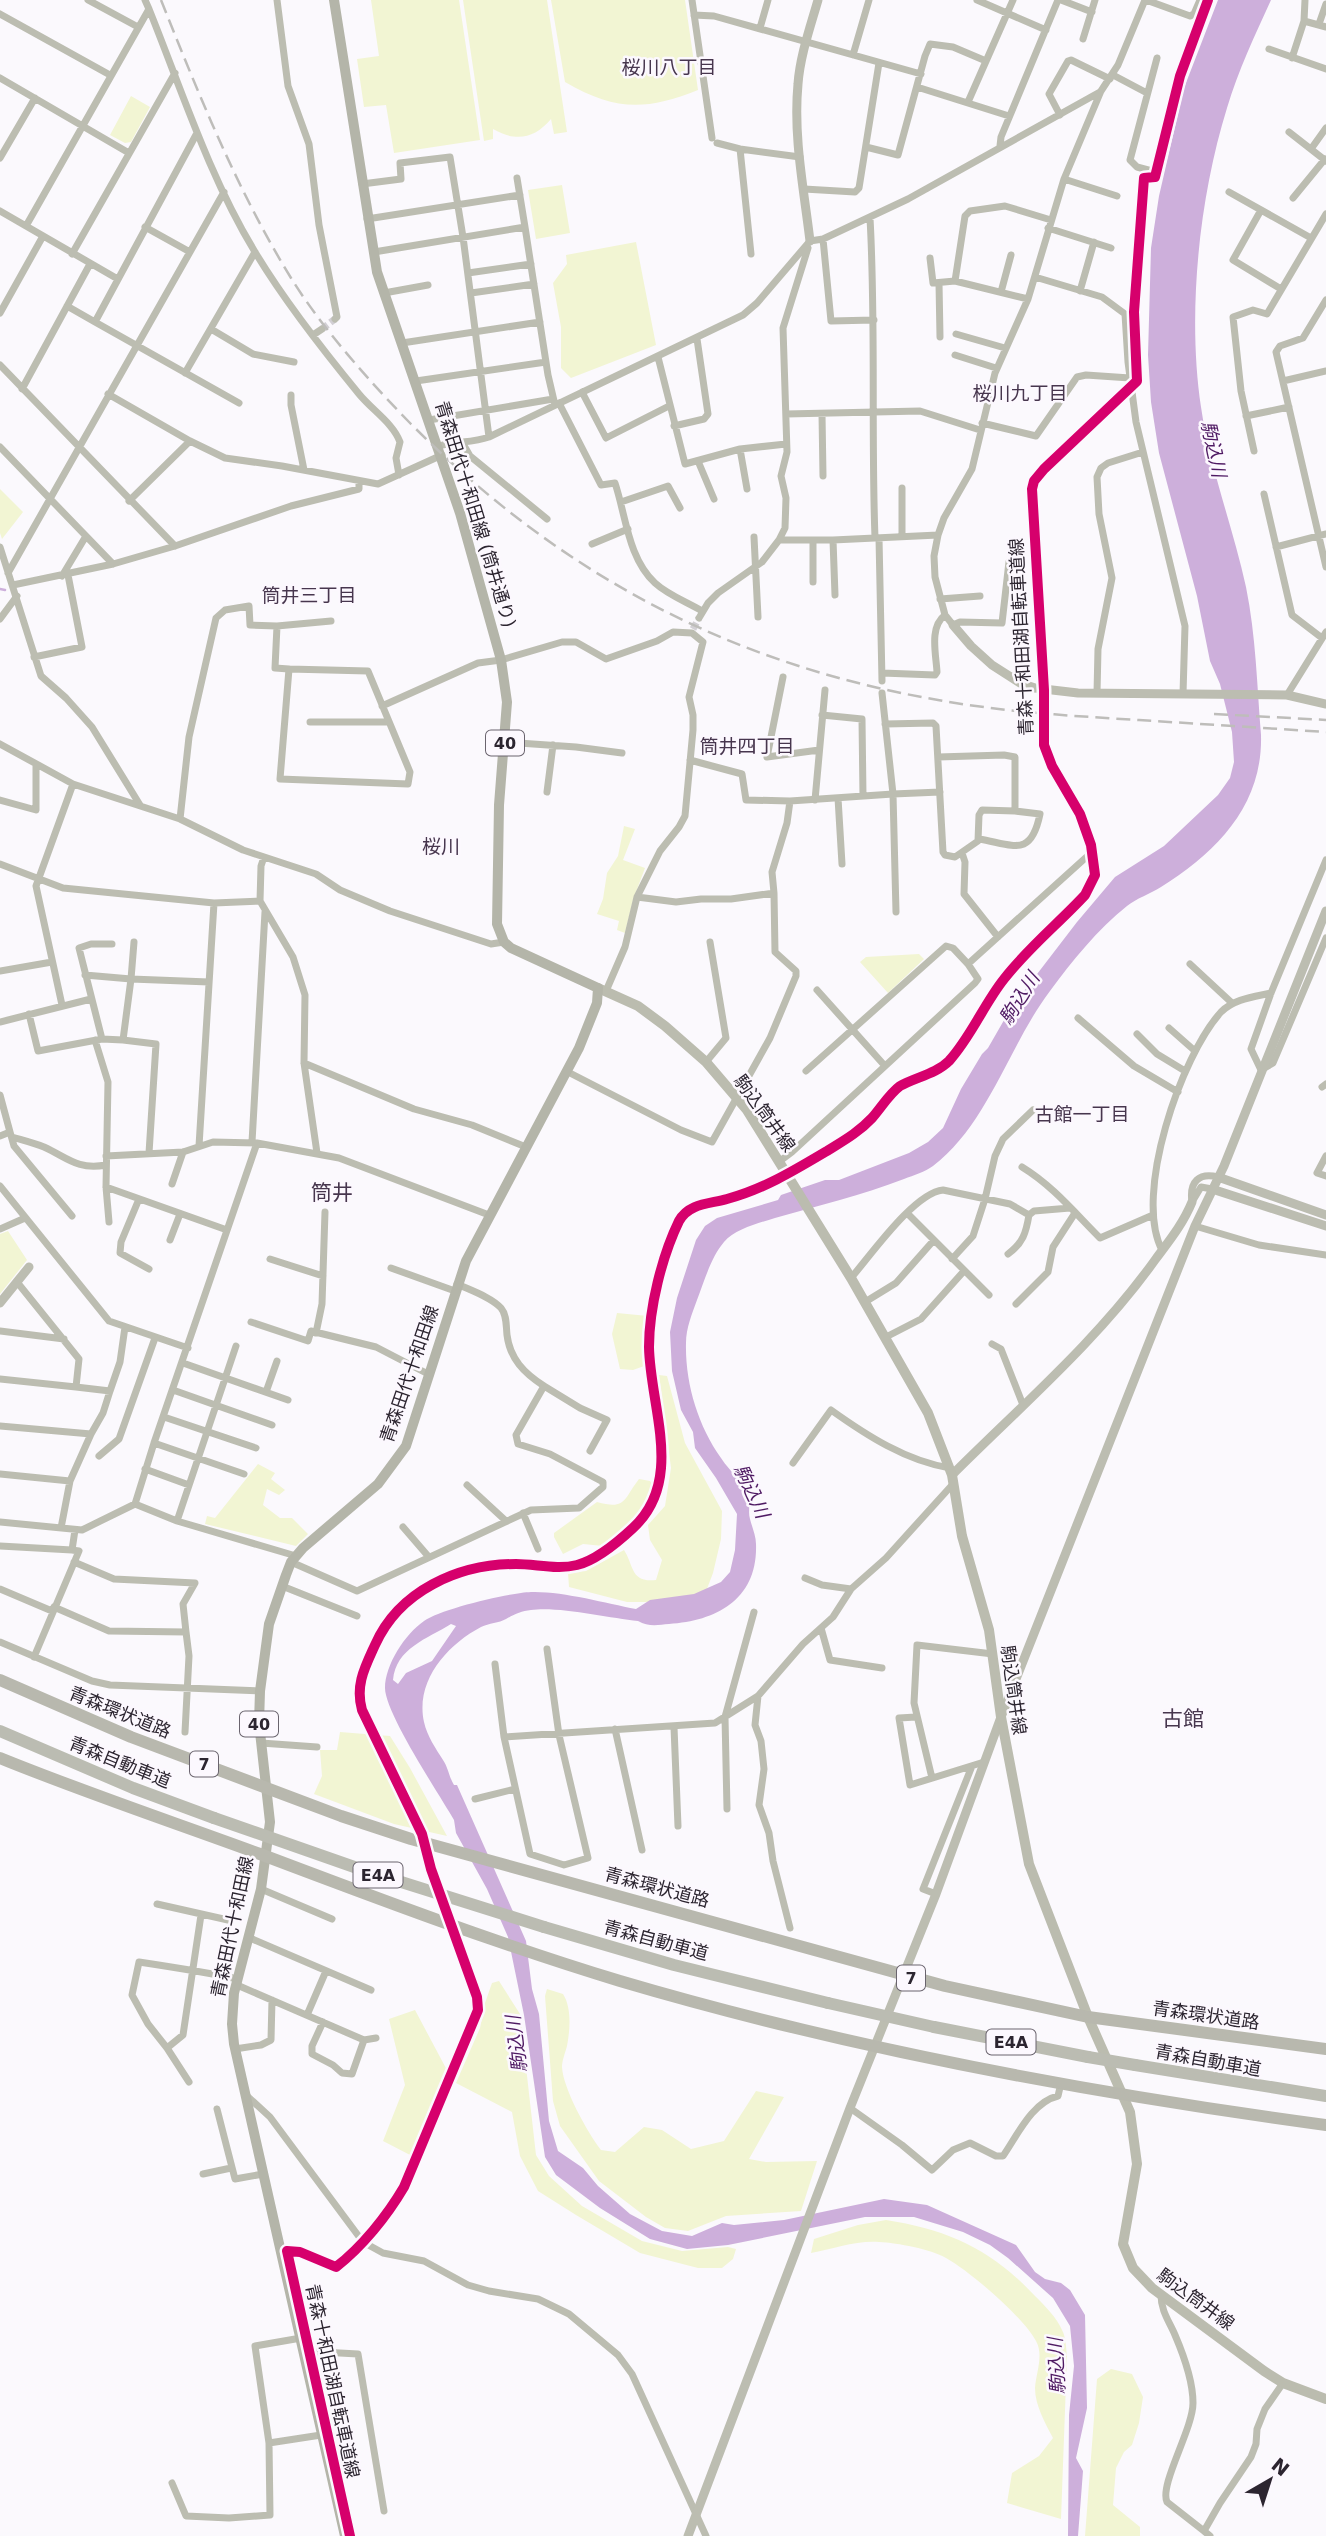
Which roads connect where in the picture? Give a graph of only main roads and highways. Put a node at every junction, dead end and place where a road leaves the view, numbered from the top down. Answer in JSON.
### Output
{"nodes":[{"id":1,"x":334,"y":0,"type":"edge"},
{"id":2,"x":602,"y":989,"type":"junction"},
{"id":3,"x":0,"y":1680,"type":"edge"},
{"id":4,"x":0,"y":1731,"type":"edge"},
{"id":5,"x":0,"y":1758,"type":"edge"},
{"id":6,"x":268,"y":1788,"type":"junction"},
{"id":7,"x":266,"y":1857,"type":"junction"},
{"id":8,"x":1088,"y":2017,"type":"junction"},
{"id":9,"x":1326,"y":2049,"type":"edge"},
{"id":10,"x":1123,"y":2094,"type":"junction"},
{"id":11,"x":1326,"y":2096,"type":"edge"},
{"id":12,"x":1326,"y":2125,"type":"edge"},
{"id":13,"x":1326,"y":2399,"type":"edge"},
{"id":14,"x":345,"y":2536,"type":"edge"}],
"edges":[{"from":1,"to":2,"type":"main road","name":"青森田代十和田線 (筒井通り)","number":"40"},
{"from":2,"to":6,"type":"main road","name":"青森田代十和田線","number":"40"},
{"from":2,"to":8,"type":"main road","name":"駒込筒井線"},
{"from":3,"to":6,"type":"highway","name":"青森環状道路","number":"7"},
{"from":4,"to":11,"type":"highway","name":"青森自動車道","number":"E4A","bridge":true},
{"from":5,"to":7,"type":"highway"},
{"from":6,"to":7,"type":"main road","name":"青森田代十和田線","number":"40"},
{"from":6,"to":8,"type":"highway","name":"青森環状道路","number":"7"},
{"from":7,"to":10,"type":"highway"},
{"from":7,"to":14,"type":"main road","name":"青森田代十和田線","number":"40"},
{"from":8,"to":9,"type":"highway","name":"青森環状道路","number":"7"},
{"from":8,"to":10,"type":"main road","name":"駒込筒井線"},
{"from":10,"to":12,"type":"highway"},
{"from":10,"to":13,"type":"main road","name":"駒込筒井線"}]}
